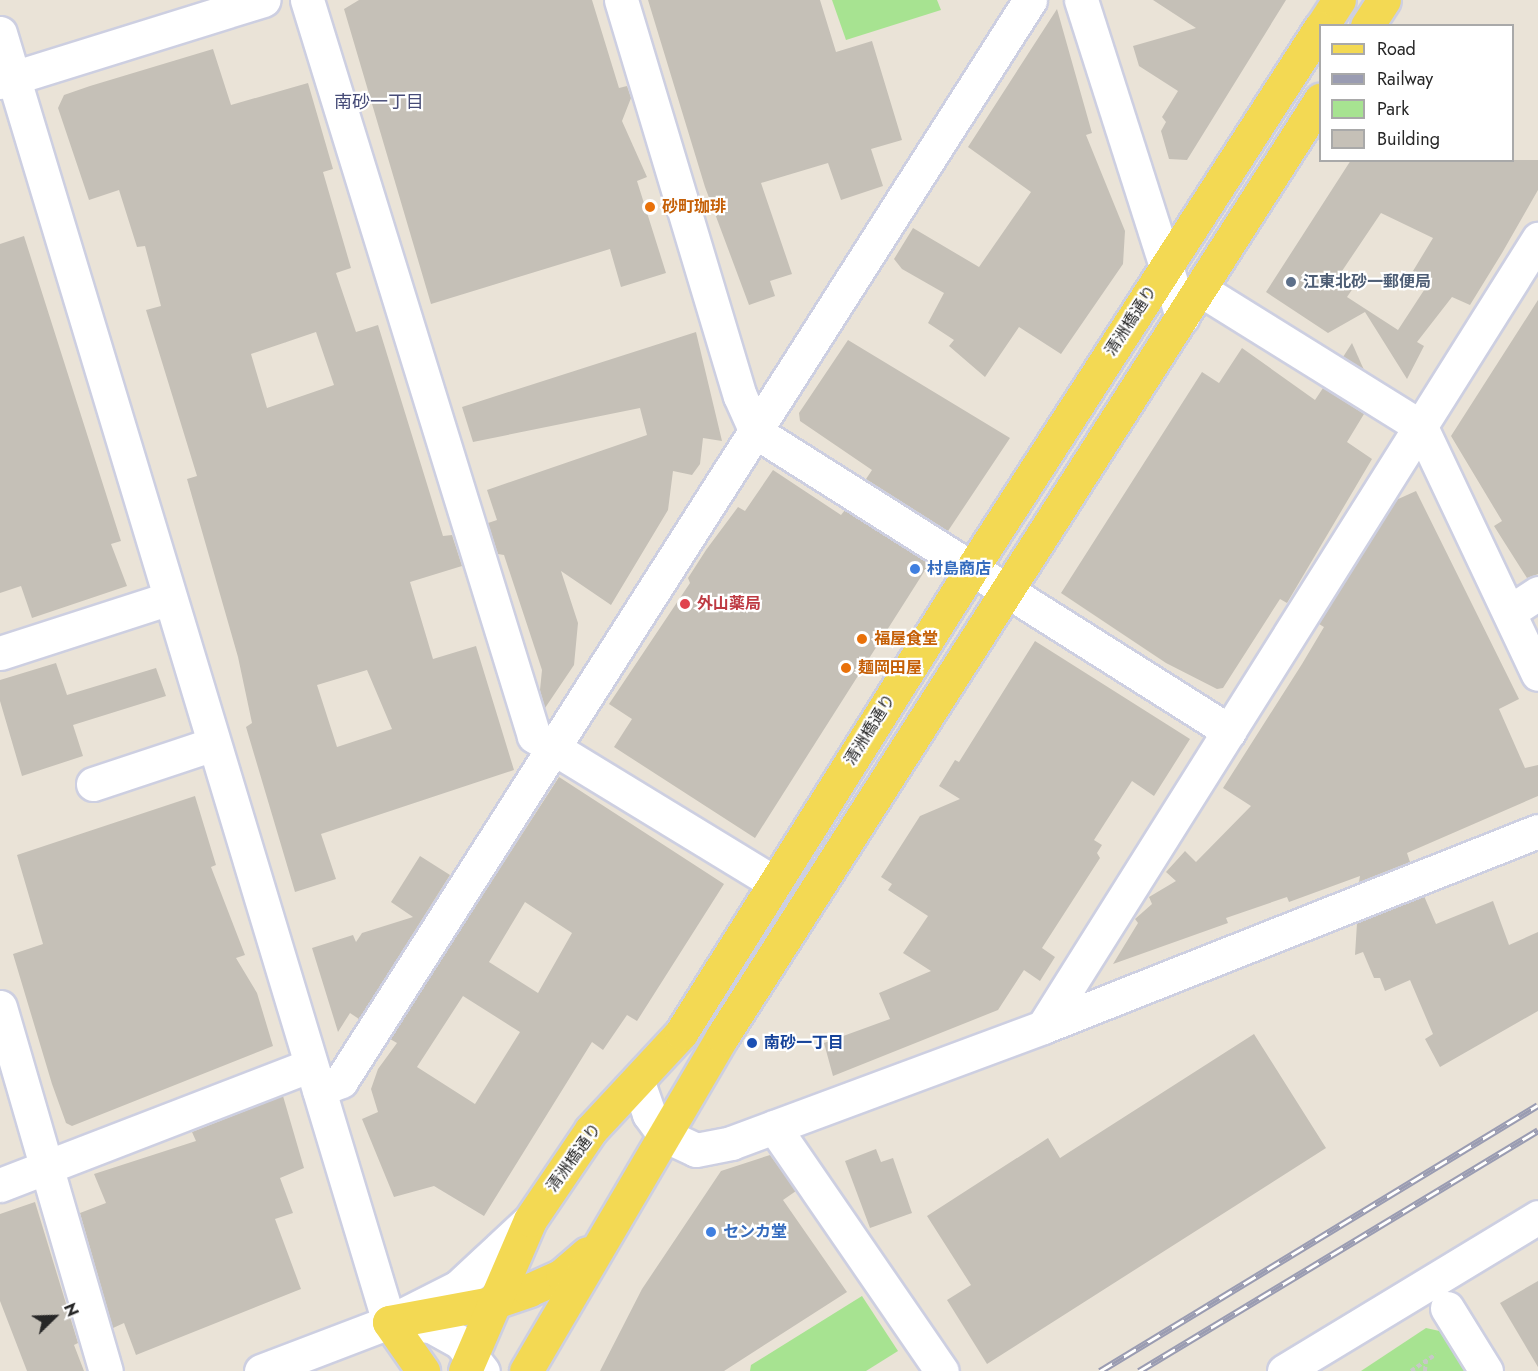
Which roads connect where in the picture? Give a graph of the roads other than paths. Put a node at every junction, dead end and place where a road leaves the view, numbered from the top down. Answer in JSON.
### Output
{"nodes":[{"id":1,"x":264,"y":0,"type":"edge"},
{"id":2,"x":307,"y":0,"type":"edge"},
{"id":3,"x":621,"y":0,"type":"edge"},
{"id":4,"x":1030,"y":0,"type":"edge"},
{"id":5,"x":1081,"y":0,"type":"edge"},
{"id":6,"x":1339,"y":0,"type":"edge"},
{"id":7,"x":1384,"y":0,"type":"edge"},
{"id":8,"x":1323,"y":24,"type":"edge"},
{"id":9,"x":1369,"y":24,"type":"edge"},
{"id":10,"x":1319,"y":30,"type":"edge"},
{"id":11,"x":0,"y":33,"type":"edge"},
{"id":12,"x":7,"y":79,"type":"edge"},
{"id":13,"x":1319,"y":102,"type":"edge"},
{"id":14,"x":1538,"y":239,"type":"edge"},
{"id":15,"x":1168,"y":264,"type":"junction"},
{"id":16,"x":1201,"y":290,"type":"junction"},
{"id":17,"x":1182,"y":317,"type":"junction"},
{"id":18,"x":1421,"y":427,"type":"junction"},
{"id":19,"x":756,"y":432,"type":"junction"},
{"id":20,"x":973,"y":567,"type":"junction"},
{"id":21,"x":1010,"y":590,"type":"junction"},
{"id":22,"x":1538,"y":593,"type":"edge"},
{"id":23,"x":167,"y":598,"type":"junction"},
{"id":24,"x":1509,"y":612,"type":"junction"},
{"id":25,"x":0,"y":653,"type":"edge"},
{"id":26,"x":1538,"y":674,"type":"edge"},
{"id":27,"x":1229,"y":731,"type":"junction"},
{"id":28,"x":213,"y":744,"type":"junction"},
{"id":29,"x":554,"y":749,"type":"junction"},
{"id":30,"x":93,"y":784,"type":"dead end"},
{"id":31,"x":1538,"y":831,"type":"edge"},
{"id":32,"x":775,"y":883,"type":"junction"},
{"id":33,"x":0,"y":1007,"type":"edge"},
{"id":34,"x":1043,"y":1027,"type":"junction"},
{"id":35,"x":315,"y":1077,"type":"junction"},
{"id":36,"x":638,"y":1082,"type":"junction"},
{"id":37,"x":774,"y":1127,"type":"junction"},
{"id":38,"x":664,"y":1136,"type":"junction"},
{"id":39,"x":46,"y":1167,"type":"junction"},
{"id":40,"x":0,"y":1185,"type":"edge"},
{"id":41,"x":1538,"y":1217,"type":"edge"},
{"id":42,"x":530,"y":1220,"type":"junction"},
{"id":43,"x":602,"y":1240,"type":"junction"},
{"id":44,"x":492,"y":1303,"type":"junction"},
{"id":45,"x":1447,"y":1308,"type":"dead end"},
{"id":46,"x":388,"y":1322,"type":"junction"},
{"id":47,"x":473,"y":1366,"type":"edge"},
{"id":48,"x":285,"y":1368,"type":"edge"},
{"id":49,"x":106,"y":1371,"type":"edge"},
{"id":50,"x":423,"y":1371,"type":"edge"},
{"id":51,"x":526,"y":1371,"type":"edge"},
{"id":52,"x":942,"y":1371,"type":"edge"},
{"id":53,"x":1284,"y":1371,"type":"edge"},
{"id":54,"x":1486,"y":1371,"type":"edge"}],
"edges":[{"from":1,"to":12,"type":"street"},
{"from":2,"to":29,"type":"street"},
{"from":3,"to":19,"type":"street"},
{"from":4,"to":19,"type":"street"},
{"from":5,"to":15,"type":"street"},
{"from":6,"to":8,"type":"main road","name":"清洲橋通り"},
{"from":7,"to":9,"type":"main road"},
{"from":10,"to":15,"type":"main road","name":"清洲橋通り"},
{"from":11,"to":12,"type":"street"},
{"from":12,"to":23,"type":"street"},
{"from":13,"to":16,"type":"main road"},
{"from":14,"to":18,"type":"street"},
{"from":15,"to":17,"type":"street"},
{"from":15,"to":20,"type":"main road","name":"清洲橋通り"},
{"from":16,"to":17,"type":"main road"},
{"from":16,"to":18,"type":"street"},
{"from":17,"to":21,"type":"main road"},
{"from":18,"to":24,"type":"street"},
{"from":18,"to":27,"type":"street"},
{"from":19,"to":20,"type":"street"},
{"from":19,"to":29,"type":"street"},
{"from":20,"to":21,"type":"street"},
{"from":20,"to":32,"type":"main road","name":"清洲橋通り"},
{"from":21,"to":27,"type":"street"},
{"from":21,"to":38,"type":"main road"},
{"from":22,"to":24,"type":"street"},
{"from":23,"to":25,"type":"street"},
{"from":23,"to":28,"type":"street"},
{"from":24,"to":26,"type":"street"},
{"from":27,"to":34,"type":"street"},
{"from":28,"to":30,"type":"street"},
{"from":28,"to":35,"type":"street"},
{"from":29,"to":32,"type":"street"},
{"from":29,"to":35,"type":"street"},
{"from":31,"to":34,"type":"street"},
{"from":32,"to":36,"type":"main road","name":"清洲橋通り"},
{"from":33,"to":39,"type":"street"},
{"from":34,"to":37,"type":"street"},
{"from":35,"to":39,"type":"street"},
{"from":35,"to":46,"type":"street"},
{"from":36,"to":38,"type":"street"},
{"from":36,"to":42,"type":"main road","name":"清洲橋通り"},
{"from":37,"to":38,"type":"street"},
{"from":37,"to":52,"type":"street"},
{"from":38,"to":43,"type":"main road"},
{"from":39,"to":40,"type":"street"},
{"from":39,"to":49,"type":"street"},
{"from":41,"to":53,"type":"street"},
{"from":42,"to":44,"type":"main road","name":"清洲橋通り"},
{"from":42,"to":46,"type":"street"},
{"from":43,"to":44,"type":"main road"},
{"from":43,"to":51,"type":"main road"},
{"from":44,"to":46,"type":"main road"},
{"from":44,"to":47,"type":"main road","name":"清洲橋通り"},
{"from":45,"to":54,"type":"street"},
{"from":46,"to":47,"type":"street"},
{"from":46,"to":48,"type":"street"},
{"from":46,"to":50,"type":"main road"}]}
